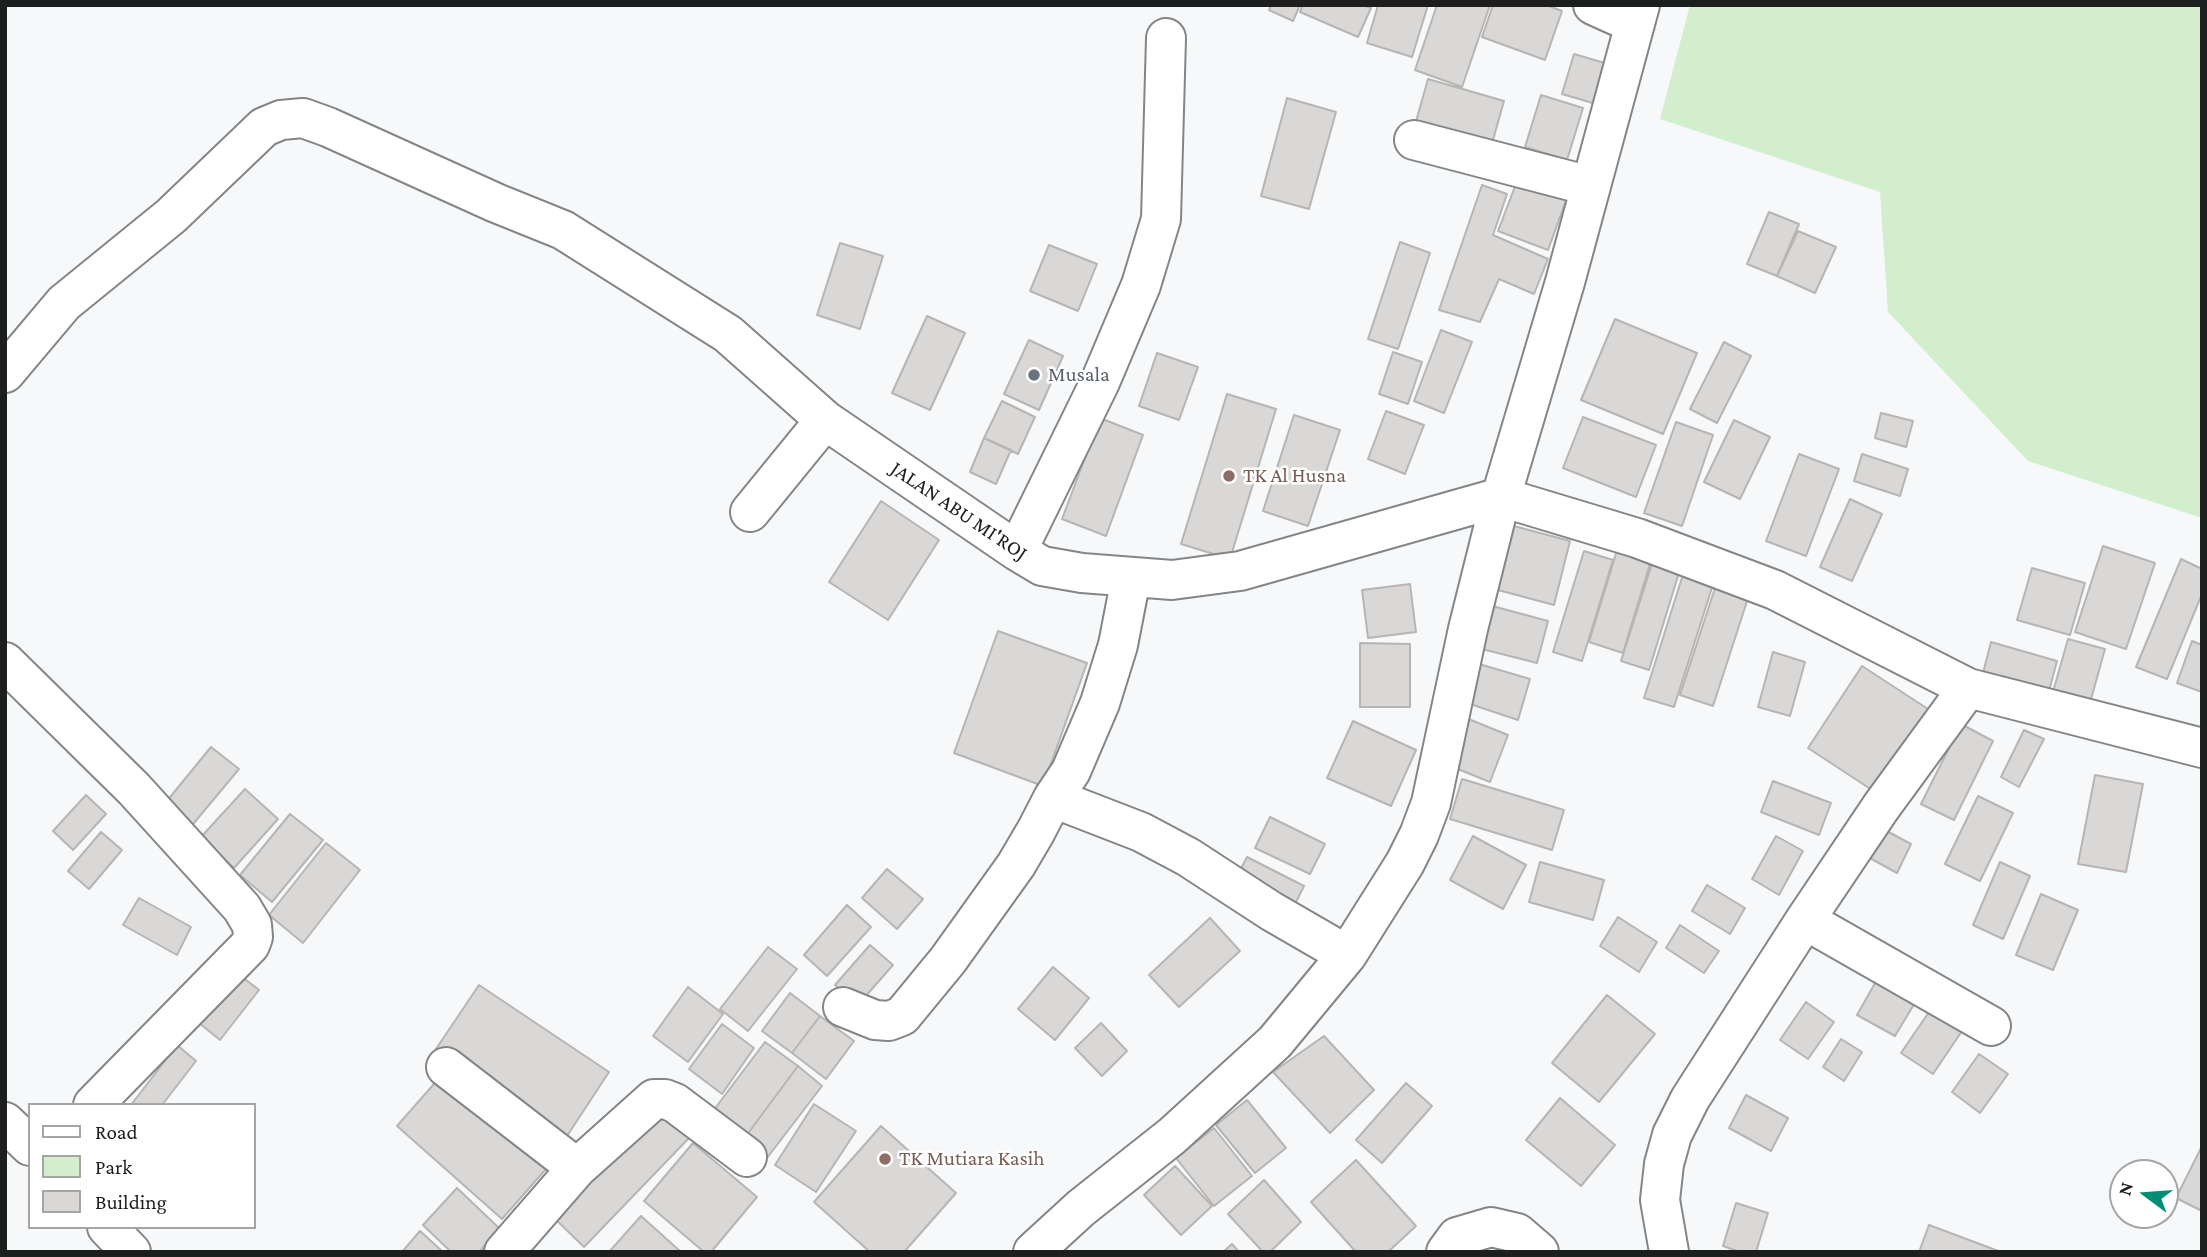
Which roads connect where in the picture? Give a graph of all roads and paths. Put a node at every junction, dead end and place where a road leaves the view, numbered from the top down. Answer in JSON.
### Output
{"nodes":[{"id":1,"x":1593,"y":5,"type":"edge"},
{"id":2,"x":1637,"y":15,"type":"edge"},
{"id":3,"x":1166,"y":38,"type":"dead end"},
{"id":4,"x":1414,"y":140,"type":"dead end"},
{"id":5,"x":1590,"y":186,"type":"junction"},
{"id":6,"x":5,"y":373,"type":"edge"},
{"id":7,"x":825,"y":420,"type":"junction"},
{"id":8,"x":1501,"y":497,"type":"junction"},
{"id":9,"x":750,"y":512,"type":"dead end"},
{"id":10,"x":1017,"y":551,"type":"junction"},
{"id":11,"x":1131,"y":578,"type":"junction"},
{"id":12,"x":5,"y":662,"type":"edge"},
{"id":13,"x":1968,"y":688,"type":"junction"},
{"id":14,"x":2202,"y":748,"type":"edge"},
{"id":15,"x":1053,"y":798,"type":"junction"},
{"id":16,"x":1805,"y":920,"type":"junction"},
{"id":17,"x":1347,"y":955,"type":"junction"},
{"id":18,"x":843,"y":1007,"type":"dead end"},
{"id":19,"x":1991,"y":1027,"type":"dead end"},
{"id":20,"x":446,"y":1067,"type":"dead end"},
{"id":21,"x":95,"y":1103,"type":"edge"},
{"id":22,"x":5,"y":1122,"type":"edge"},
{"id":23,"x":28,"y":1144,"type":"edge"},
{"id":24,"x":747,"y":1157,"type":"dead end"},
{"id":25,"x":577,"y":1168,"type":"junction"},
{"id":26,"x":109,"y":1229,"type":"edge"},
{"id":27,"x":131,"y":1252,"type":"edge"},
{"id":28,"x":504,"y":1252,"type":"edge"},
{"id":29,"x":1033,"y":1252,"type":"edge"},
{"id":30,"x":1446,"y":1252,"type":"edge"},
{"id":31,"x":1539,"y":1252,"type":"edge"},
{"id":32,"x":1669,"y":1252,"type":"edge"}],
"edges":[{"from":1,"to":2,"type":"street"},
{"from":2,"to":5,"type":"street"},
{"from":3,"to":10,"type":"street"},
{"from":4,"to":5,"type":"street"},
{"from":5,"to":8,"type":"street"},
{"from":6,"to":7,"type":"street","name":"JALAN ABU MI'ROJ"},
{"from":7,"to":9,"type":"street"},
{"from":7,"to":10,"type":"street","name":"JALAN ABU MI'ROJ"},
{"from":8,"to":11,"type":"street","name":"JALAN ABU MI'ROJ"},
{"from":8,"to":13,"type":"street"},
{"from":8,"to":17,"type":"street"},
{"from":10,"to":11,"type":"street","name":"JALAN ABU MI'ROJ"},
{"from":11,"to":15,"type":"street"},
{"from":12,"to":21,"type":"street"},
{"from":13,"to":14,"type":"street"},
{"from":13,"to":16,"type":"street"},
{"from":15,"to":17,"type":"street"},
{"from":15,"to":18,"type":"street"},
{"from":16,"to":19,"type":"street"},
{"from":16,"to":32,"type":"street"},
{"from":17,"to":29,"type":"street"},
{"from":20,"to":25,"type":"street"},
{"from":22,"to":23,"type":"street"},
{"from":24,"to":25,"type":"street"},
{"from":25,"to":28,"type":"street"},
{"from":26,"to":27,"type":"street"},
{"from":30,"to":31,"type":"street"}]}
